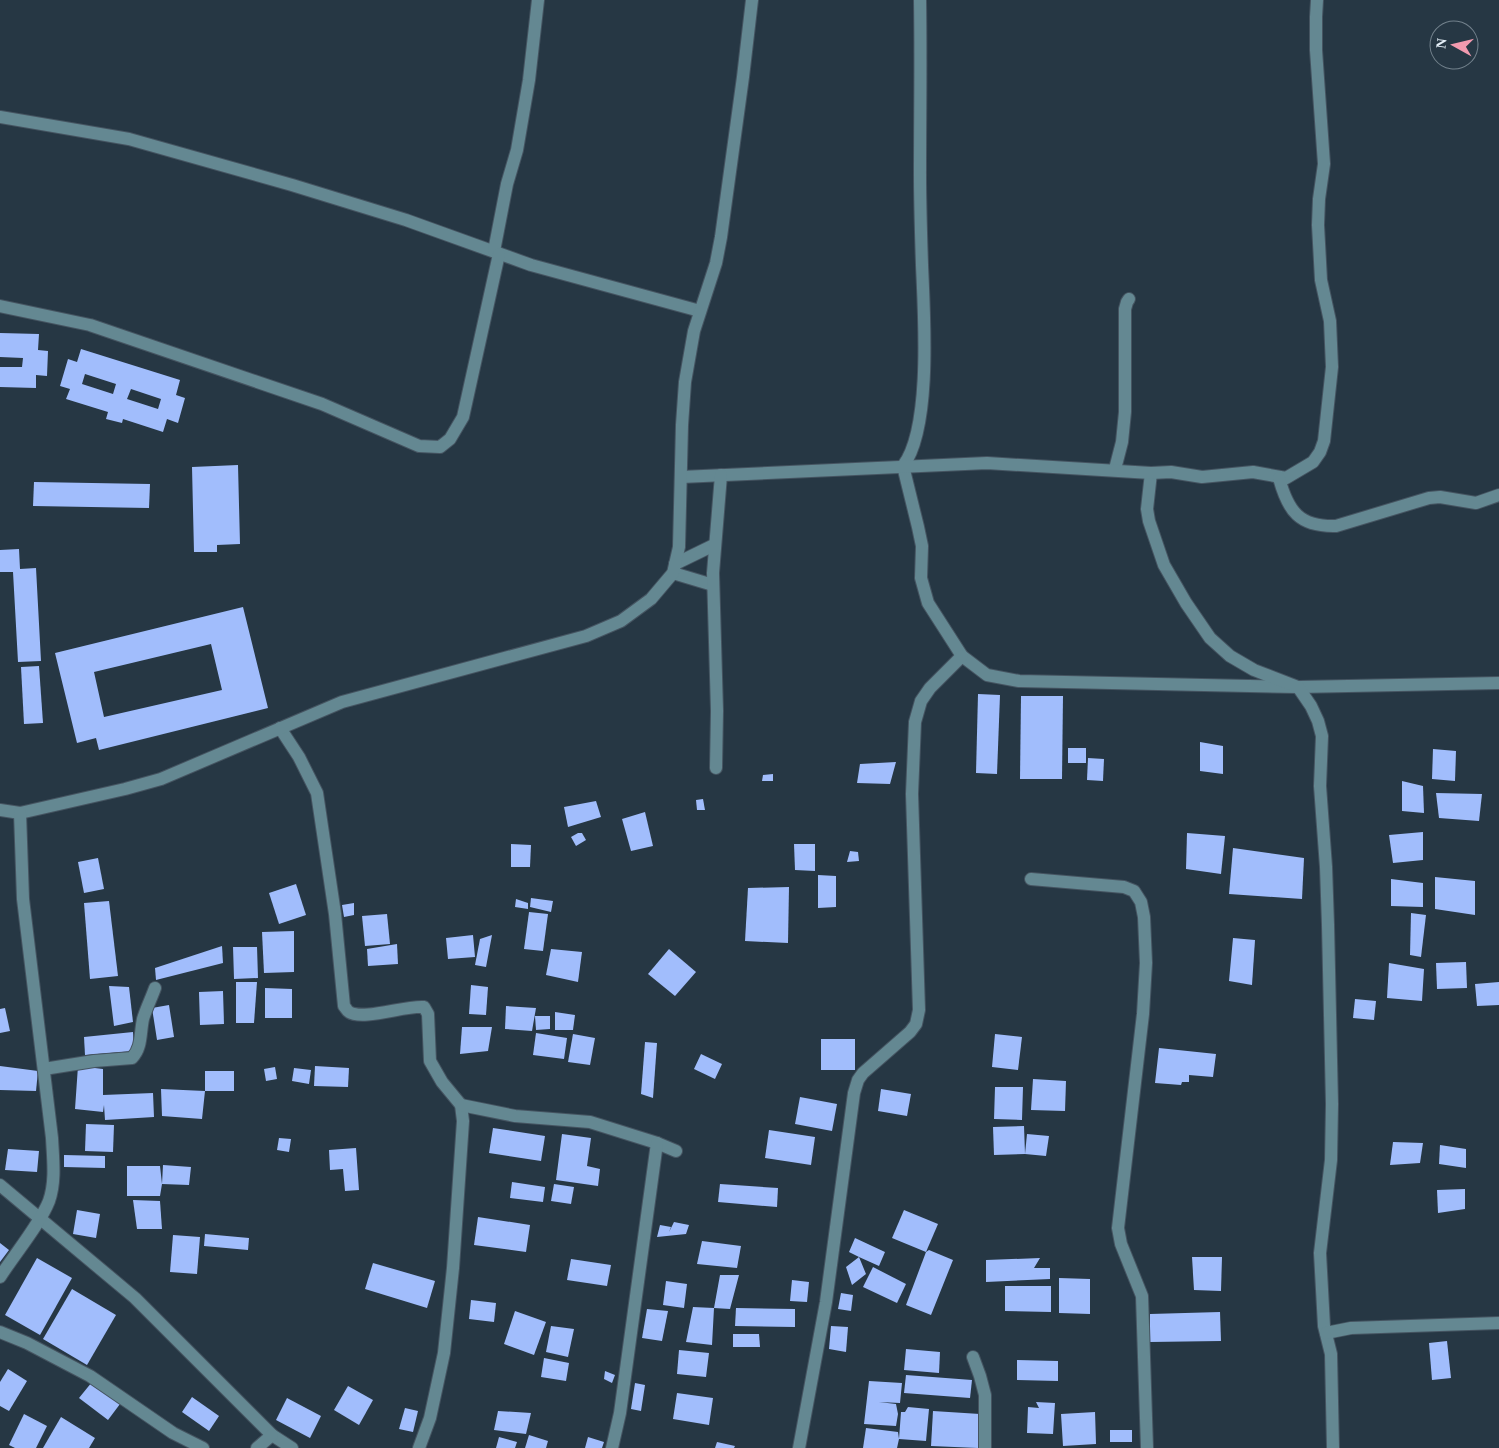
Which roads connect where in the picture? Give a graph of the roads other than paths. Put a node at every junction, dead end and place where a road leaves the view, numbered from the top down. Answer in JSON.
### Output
{"nodes":[{"id":1,"x":538,"y":0,"type":"edge"},
{"id":2,"x":752,"y":0,"type":"edge"},
{"id":3,"x":920,"y":0,"type":"edge"},
{"id":4,"x":1317,"y":0,"type":"edge"},
{"id":5,"x":0,"y":117,"type":"edge"},
{"id":6,"x":496,"y":253,"type":"junction"},
{"id":7,"x":1130,"y":299,"type":"dead end"},
{"id":8,"x":0,"y":306,"type":"edge"},
{"id":9,"x":700,"y":311,"type":"junction"},
{"id":10,"x":903,"y":466,"type":"junction"},
{"id":11,"x":1115,"y":470,"type":"junction"},
{"id":12,"x":1151,"y":473,"type":"junction"},
{"id":13,"x":721,"y":475,"type":"junction"},
{"id":14,"x":681,"y":477,"type":"junction"},
{"id":15,"x":1279,"y":478,"type":"junction"},
{"id":16,"x":1499,"y":495,"type":"edge"},
{"id":17,"x":714,"y":545,"type":"junction"},
{"id":18,"x":674,"y":568,"type":"junction"},
{"id":19,"x":713,"y":584,"type":"junction"},
{"id":20,"x":962,"y":656,"type":"junction"},
{"id":21,"x":1499,"y":684,"type":"edge"},
{"id":22,"x":1298,"y":687,"type":"junction"},
{"id":23,"x":280,"y":728,"type":"junction"},
{"id":24,"x":716,"y":768,"type":"dead end"},
{"id":25,"x":0,"y":810,"type":"edge"},
{"id":26,"x":20,"y":813,"type":"junction"},
{"id":27,"x":1031,"y":879,"type":"dead end"},
{"id":28,"x":155,"y":988,"type":"dead end"},
{"id":29,"x":44,"y":1069,"type":"junction"},
{"id":30,"x":460,"y":1105,"type":"junction"},
{"id":31,"x":657,"y":1143,"type":"junction"},
{"id":32,"x":676,"y":1150,"type":"dead end"},
{"id":33,"x":0,"y":1185,"type":"edge"},
{"id":34,"x":40,"y":1219,"type":"junction"},
{"id":35,"x":0,"y":1277,"type":"edge"},
{"id":36,"x":1499,"y":1323,"type":"edge"},
{"id":37,"x":0,"y":1332,"type":"edge"},
{"id":38,"x":1326,"y":1332,"type":"junction"},
{"id":39,"x":973,"y":1357,"type":"dead end"},
{"id":40,"x":272,"y":1435,"type":"junction"},
{"id":41,"x":203,"y":1448,"type":"edge"},
{"id":42,"x":257,"y":1448,"type":"edge"},
{"id":43,"x":292,"y":1448,"type":"edge"},
{"id":44,"x":419,"y":1448,"type":"edge"},
{"id":45,"x":612,"y":1448,"type":"edge"},
{"id":46,"x":799,"y":1448,"type":"edge"},
{"id":47,"x":985,"y":1448,"type":"edge"},
{"id":48,"x":1147,"y":1448,"type":"edge"},
{"id":49,"x":1333,"y":1448,"type":"edge"}],
"edges":[{"from":1,"to":6,"type":"street"},
{"from":2,"to":9,"type":"street"},
{"from":3,"to":10,"type":"street"},
{"from":4,"to":15,"type":"street"},
{"from":5,"to":6,"type":"street"},
{"from":6,"to":8,"type":"street"},
{"from":6,"to":9,"type":"street"},
{"from":7,"to":11,"type":"street"},
{"from":9,"to":14,"type":"street"},
{"from":10,"to":11,"type":"street"},
{"from":10,"to":13,"type":"street"},
{"from":10,"to":20,"type":"street"},
{"from":11,"to":12,"type":"street"},
{"from":12,"to":15,"type":"street"},
{"from":12,"to":22,"type":"street"},
{"from":13,"to":14,"type":"street"},
{"from":13,"to":17,"type":"street"},
{"from":14,"to":18,"type":"street"},
{"from":15,"to":16,"type":"street"},
{"from":17,"to":18,"type":"street"},
{"from":17,"to":19,"type":"street"},
{"from":18,"to":19,"type":"street"},
{"from":18,"to":23,"type":"street"},
{"from":19,"to":24,"type":"street"},
{"from":20,"to":22,"type":"street"},
{"from":20,"to":46,"type":"street"},
{"from":21,"to":22,"type":"street"},
{"from":22,"to":38,"type":"street"},
{"from":23,"to":26,"type":"street"},
{"from":23,"to":30,"type":"street"},
{"from":25,"to":26,"type":"street"},
{"from":26,"to":29,"type":"street"},
{"from":27,"to":48,"type":"street"},
{"from":28,"to":29,"type":"street"},
{"from":29,"to":34,"type":"street"},
{"from":30,"to":31,"type":"street"},
{"from":30,"to":44,"type":"street"},
{"from":31,"to":32,"type":"street"},
{"from":31,"to":45,"type":"street"},
{"from":33,"to":34,"type":"street"},
{"from":34,"to":35,"type":"street"},
{"from":34,"to":40,"type":"street"},
{"from":36,"to":38,"type":"street"},
{"from":37,"to":41,"type":"street"},
{"from":38,"to":49,"type":"street"},
{"from":39,"to":47,"type":"street"},
{"from":40,"to":42,"type":"street"},
{"from":40,"to":43,"type":"street"}]}
